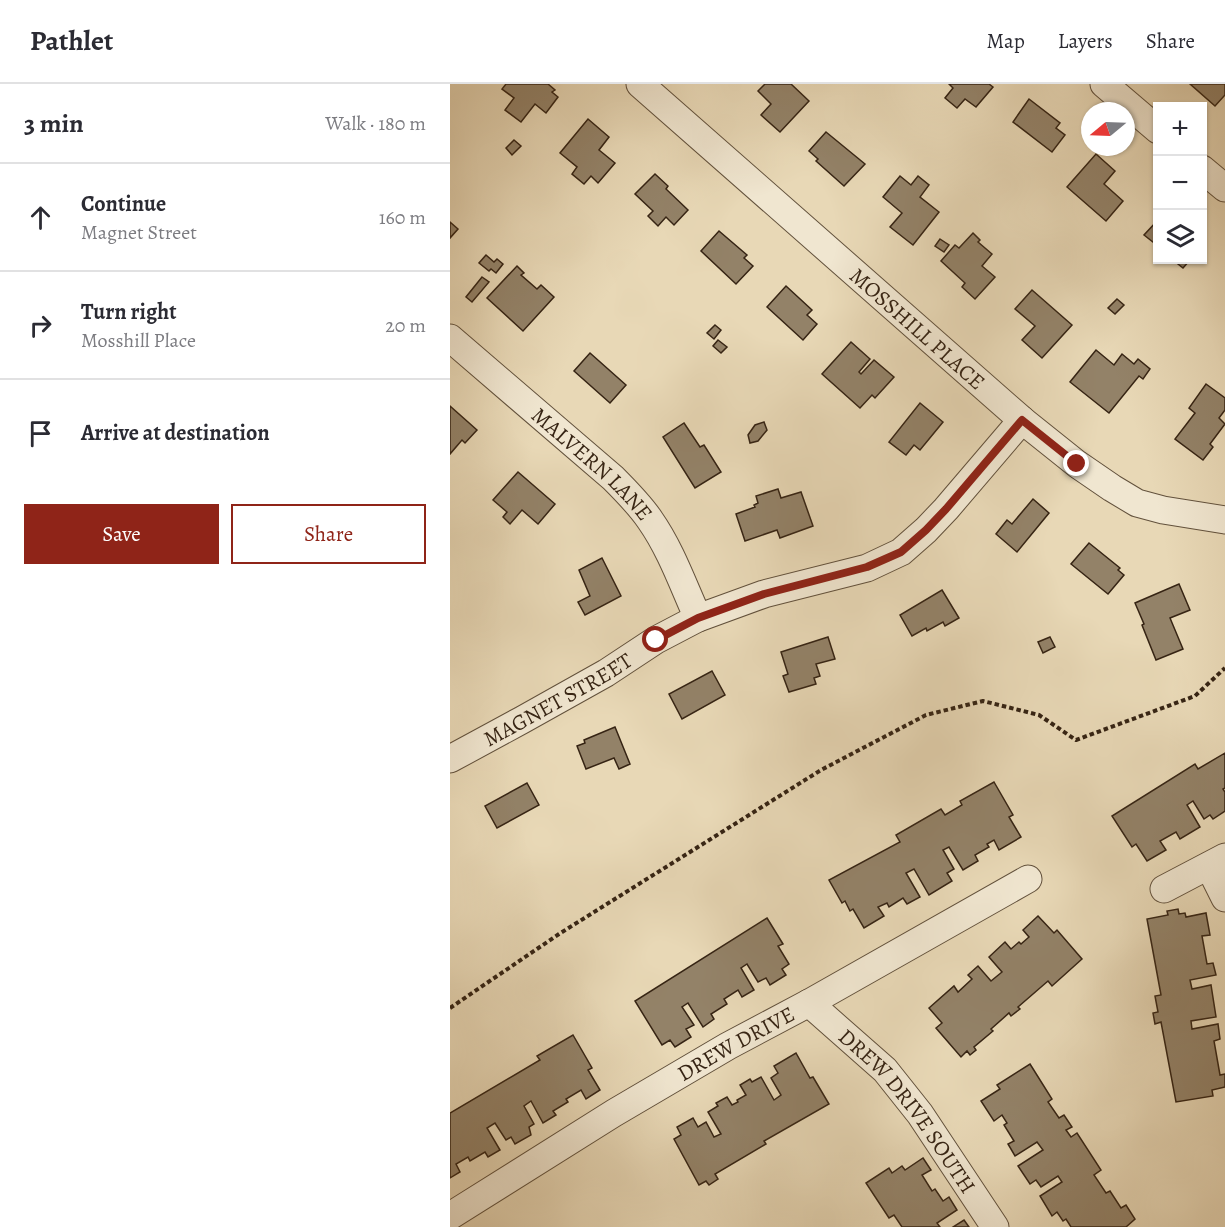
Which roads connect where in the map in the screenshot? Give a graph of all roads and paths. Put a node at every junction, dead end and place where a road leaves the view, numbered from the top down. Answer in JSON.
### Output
{"nodes":[{"id":1,"x":640,"y":84,"type":"edge"},
{"id":2,"x":1104,"y":84,"type":"edge"},
{"id":3,"x":1153,"y":126,"type":"edge"},
{"id":4,"x":1207,"y":172,"type":"edge"},
{"id":5,"x":1225,"y":188,"type":"edge"},
{"id":6,"x":450,"y":338,"type":"edge"},
{"id":7,"x":1022,"y":420,"type":"junction"},
{"id":8,"x":1225,"y":520,"type":"edge"},
{"id":9,"x":698,"y":618,"type":"junction"},
{"id":10,"x":1225,"y":668,"type":"edge"},
{"id":11,"x":450,"y":759,"type":"edge"},
{"id":12,"x":1217,"y":862,"type":"edge"},
{"id":13,"x":1028,"y":879,"type":"dead end"},
{"id":14,"x":1164,"y":890,"type":"dead end"},
{"id":15,"x":1225,"y":898,"type":"edge"},
{"id":16,"x":809,"y":1003,"type":"junction"},
{"id":17,"x":450,"y":1008,"type":"edge"},
{"id":18,"x":450,"y":1216,"type":"edge"},
{"id":19,"x":995,"y":1227,"type":"edge"}],
"edges":[{"from":1,"to":7,"type":"street","name":"MOSSHILL PLACE"},
{"from":2,"to":3,"type":"street"},
{"from":4,"to":5,"type":"street"},
{"from":6,"to":9,"type":"street","name":"MALVERN LANE"},
{"from":7,"to":8,"type":"street","name":"MOSSHILL PLACE"},
{"from":7,"to":9,"type":"street","name":"MAGNET STREET"},
{"from":9,"to":11,"type":"street","name":"MAGNET STREET"},
{"from":10,"to":17,"type":"path"},
{"from":12,"to":14,"type":"street"},
{"from":12,"to":15,"type":"street"},
{"from":13,"to":16,"type":"street","name":"DREW DRIVE"},
{"from":16,"to":18,"type":"street","name":"DREW DRIVE"},
{"from":16,"to":19,"type":"street","name":"DREW DRIVE SOUTH"}]}
